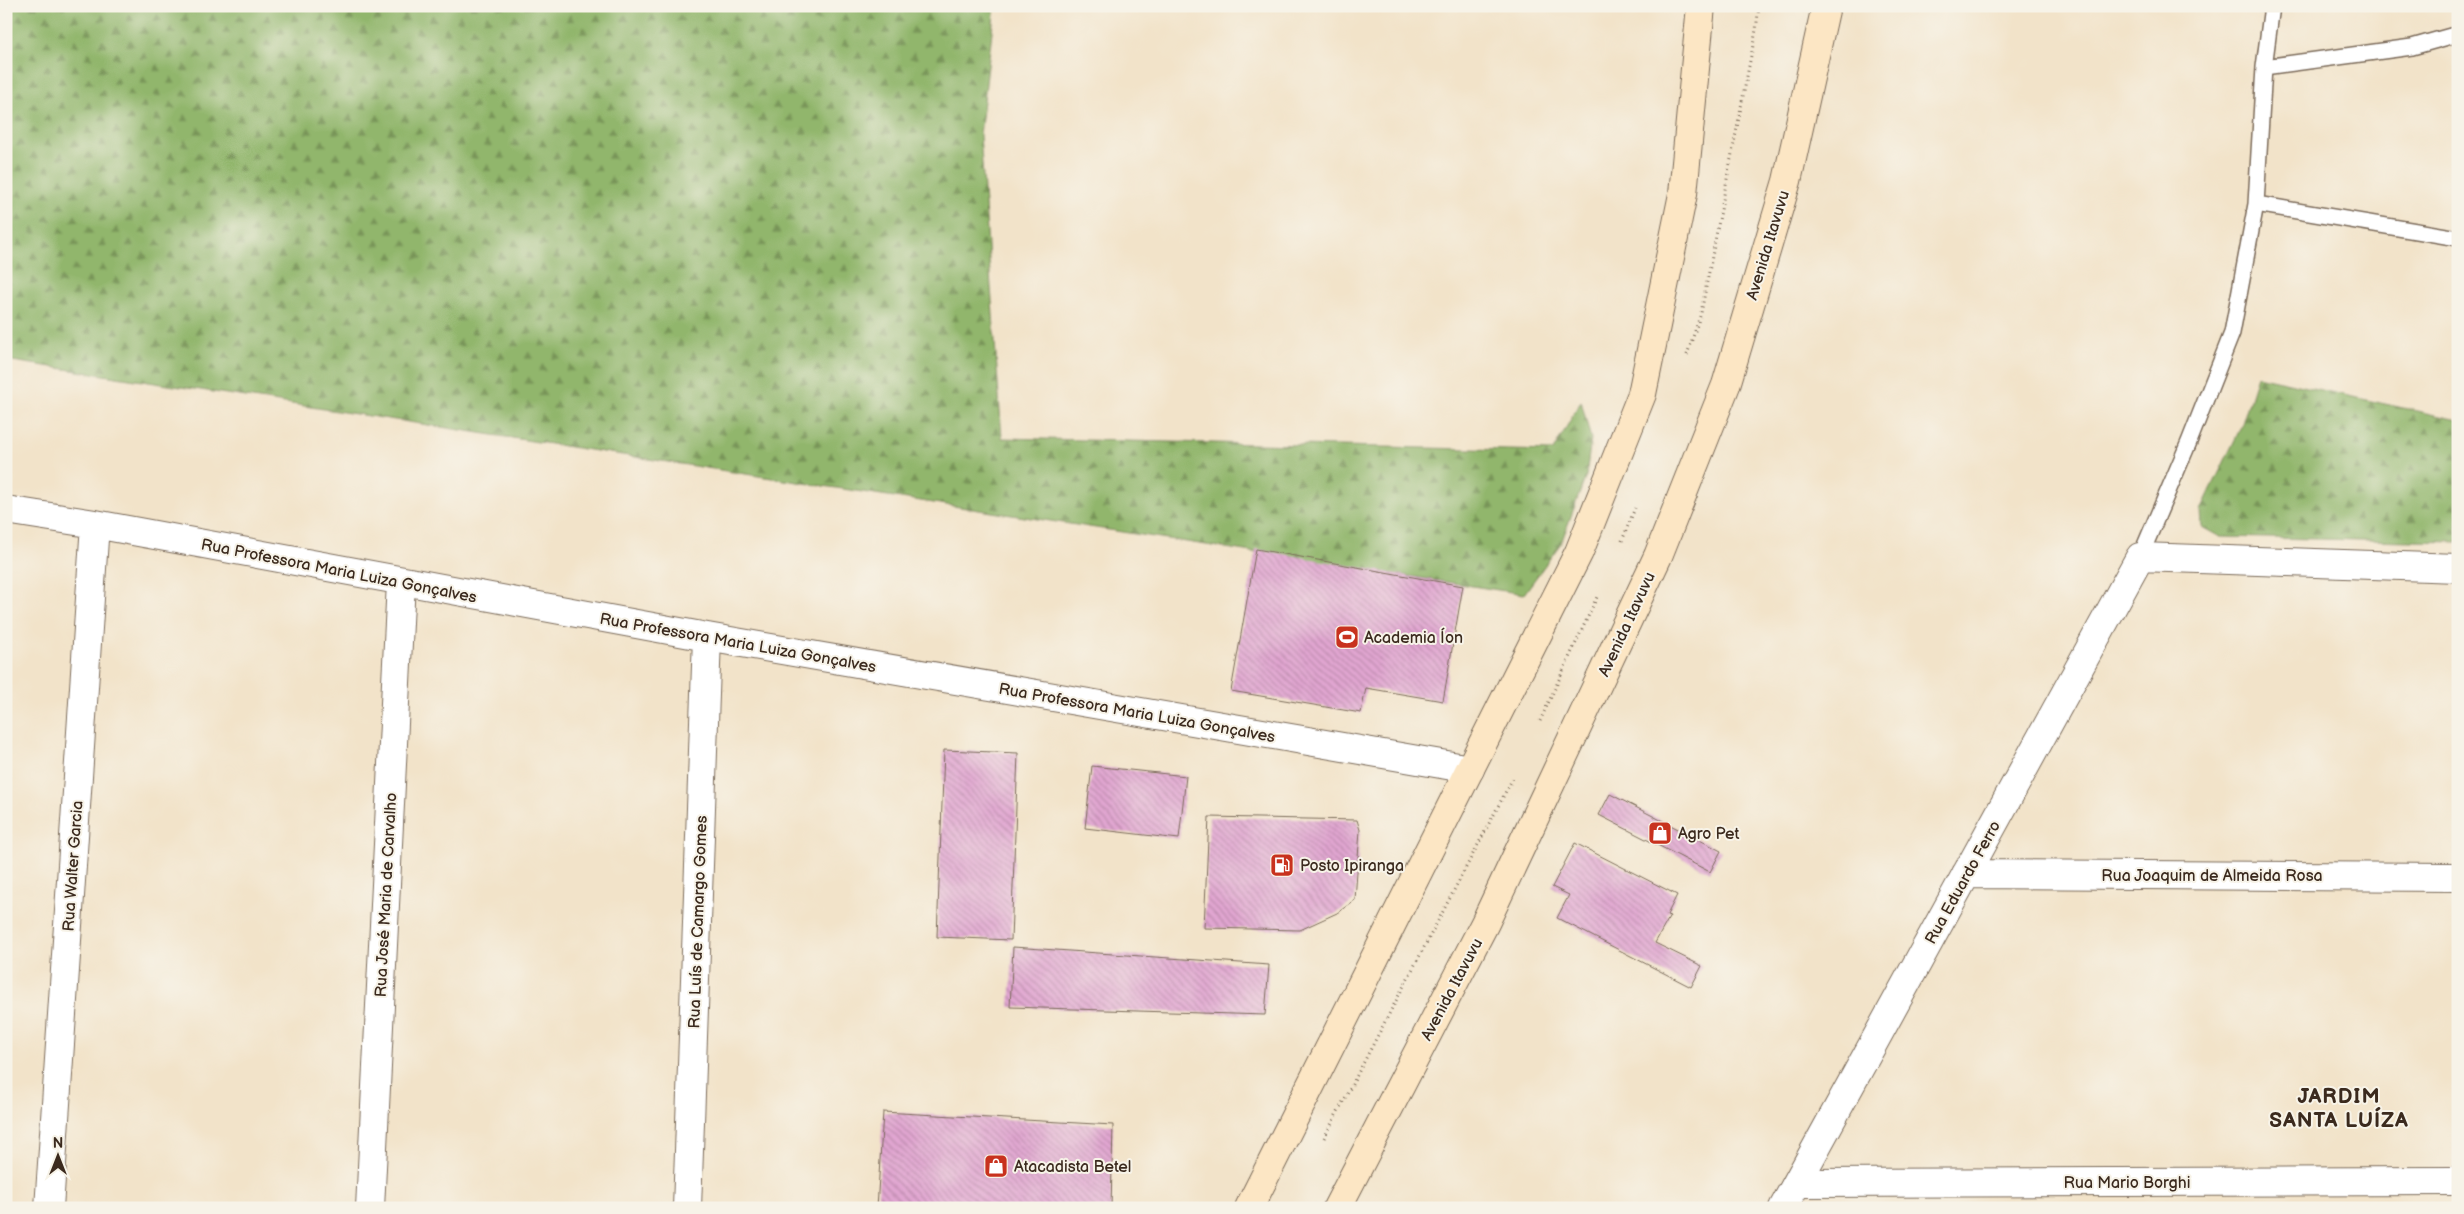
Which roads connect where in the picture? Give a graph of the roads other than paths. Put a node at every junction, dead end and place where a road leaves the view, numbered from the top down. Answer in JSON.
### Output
{"nodes":[{"id":1,"x":1701,"y":6,"type":"edge"},
{"id":2,"x":1826,"y":6,"type":"edge"},
{"id":3,"x":2272,"y":6,"type":"edge"},
{"id":4,"x":2458,"y":34,"type":"edge"},
{"id":5,"x":2264,"y":67,"type":"junction"},
{"id":6,"x":2256,"y":204,"type":"junction"},
{"id":7,"x":2458,"y":238,"type":"edge"},
{"id":8,"x":6,"y":510,"type":"edge"},
{"id":9,"x":95,"y":524,"type":"junction"},
{"id":10,"x":2140,"y":557,"type":"junction"},
{"id":11,"x":2458,"y":568,"type":"edge"},
{"id":12,"x":401,"y":582,"type":"junction"},
{"id":13,"x":707,"y":637,"type":"junction"},
{"id":14,"x":1470,"y":770,"type":"junction"},
{"id":15,"x":1966,"y":874,"type":"junction"},
{"id":16,"x":2458,"y":877,"type":"edge"},
{"id":17,"x":2458,"y":1181,"type":"edge"},
{"id":18,"x":1797,"y":1183,"type":"junction"},
{"id":19,"x":49,"y":1208,"type":"edge"},
{"id":20,"x":370,"y":1208,"type":"edge"},
{"id":21,"x":687,"y":1208,"type":"edge"},
{"id":22,"x":1249,"y":1208,"type":"edge"},
{"id":23,"x":1337,"y":1208,"type":"edge"},
{"id":24,"x":1783,"y":1208,"type":"edge"}],
"edges":[{"from":1,"to":14,"type":"main road"},
{"from":2,"to":23,"type":"main road","name":"Avenida Itavuvu"},
{"from":3,"to":5,"type":"lane"},
{"from":4,"to":5,"type":"lane"},
{"from":5,"to":6,"type":"lane"},
{"from":6,"to":7,"type":"lane"},
{"from":6,"to":10,"type":"lane"},
{"from":8,"to":9,"type":"street","name":"Rua Professora Maria Luiza Gonçalves"},
{"from":9,"to":12,"type":"street","name":"Rua Professora Maria Luiza Gonçalves"},
{"from":9,"to":19,"type":"street","name":"Rua Walter Garcia"},
{"from":10,"to":11,"type":"street"},
{"from":10,"to":15,"type":"street","name":"Rua Eduardo Ferro"},
{"from":12,"to":13,"type":"street","name":"Rua Professora Maria Luiza Gonçalves"},
{"from":12,"to":20,"type":"street","name":"Rua José Maria de Carvalho"},
{"from":13,"to":14,"type":"street","name":"Rua Professora Maria Luiza Gonçalves"},
{"from":13,"to":21,"type":"street","name":"Rua Luís de Camargo Gomes"},
{"from":14,"to":22,"type":"main road"},
{"from":15,"to":16,"type":"street","name":"Rua Joaquim de Almeida Rosa"},
{"from":15,"to":18,"type":"street","name":"Rua Eduardo Ferro"},
{"from":17,"to":18,"type":"street","name":"Rua Mario Borghi"},
{"from":18,"to":24,"type":"street","name":"Rua Eduardo Ferro"}]}
